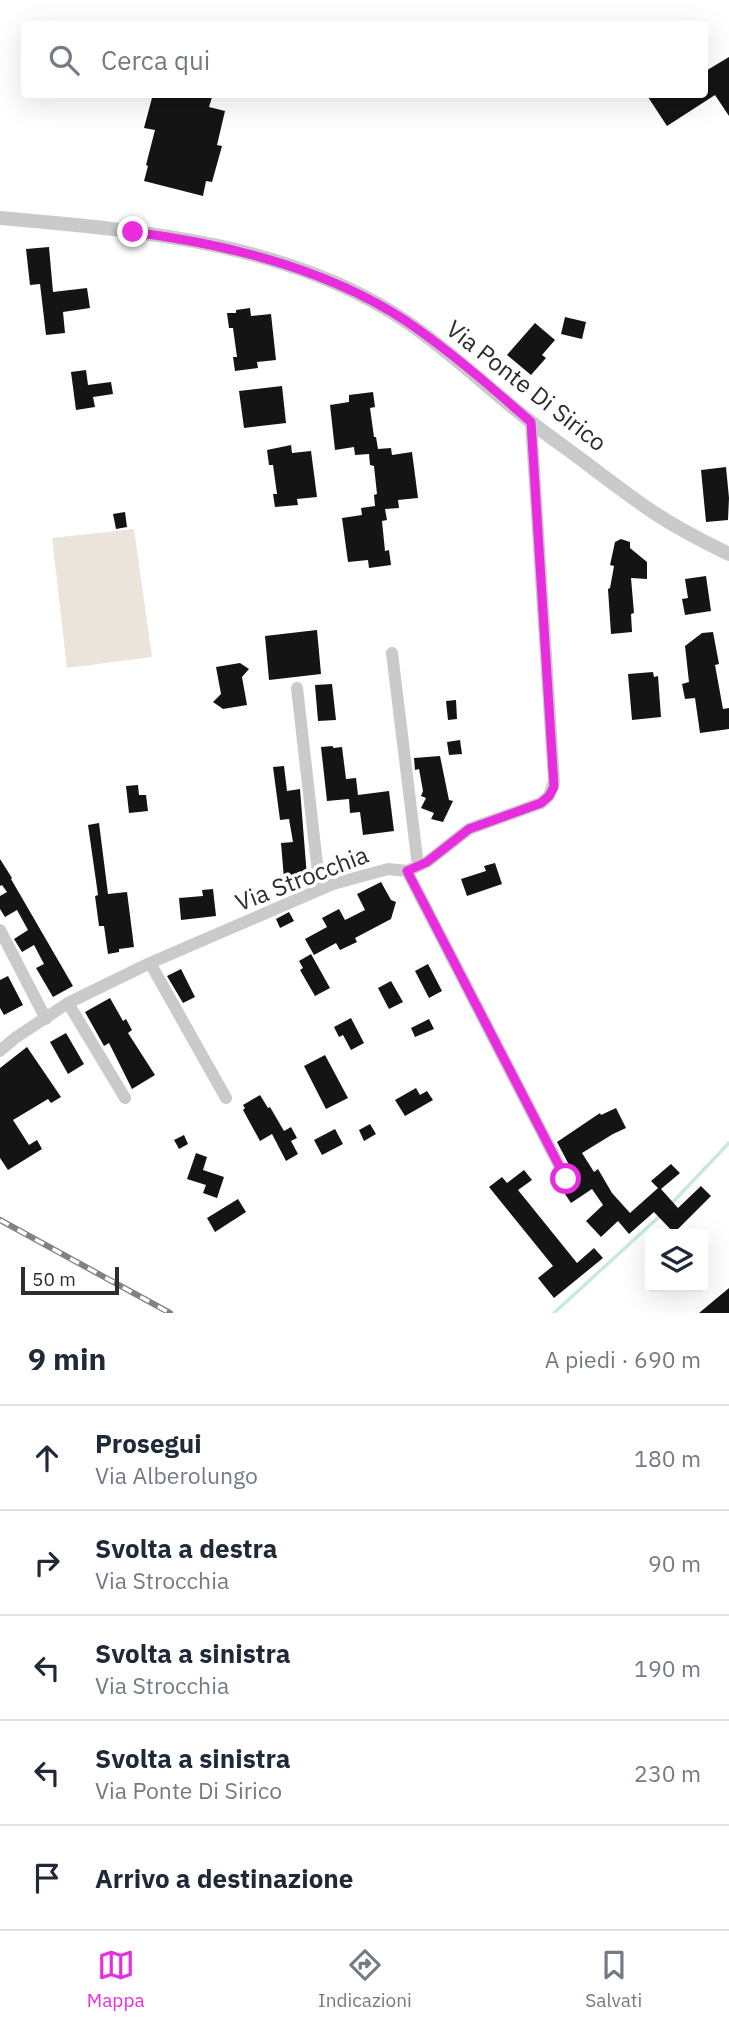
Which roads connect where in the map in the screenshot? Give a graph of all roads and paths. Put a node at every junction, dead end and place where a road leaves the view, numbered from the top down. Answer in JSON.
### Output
{"nodes":[{"id":1,"x":0,"y":218,"type":"edge"},
{"id":2,"x":531,"y":422,"type":"junction"},
{"id":3,"x":729,"y":554,"type":"edge"},
{"id":4,"x":392,"y":653,"type":"dead end"},
{"id":5,"x":297,"y":688,"type":"dead end"},
{"id":6,"x":412,"y":868,"type":"junction"},
{"id":7,"x":324,"y":888,"type":"junction"},
{"id":8,"x":0,"y":930,"type":"edge"},
{"id":9,"x":150,"y":963,"type":"junction"},
{"id":10,"x":68,"y":1003,"type":"junction"},
{"id":11,"x":46,"y":1019,"type":"junction"},
{"id":12,"x":0,"y":1051,"type":"edge"},
{"id":13,"x":125,"y":1098,"type":"dead end"},
{"id":14,"x":226,"y":1098,"type":"dead end"},
{"id":15,"x":566,"y":1179,"type":"dead end"}],
"edges":[{"from":1,"to":2,"type":"street","name":"Via Ponte Di Sirico"},
{"from":2,"to":3,"type":"street","name":"Via Ponte Di Sirico"},
{"from":2,"to":6,"type":"street","name":"Via Strocchia"},
{"from":4,"to":6,"type":"street"},
{"from":5,"to":7,"type":"street"},
{"from":6,"to":7,"type":"street","name":"Via Strocchia"},
{"from":6,"to":15,"type":"street"},
{"from":7,"to":9,"type":"street","name":"Via Strocchia"},
{"from":8,"to":11,"type":"street"},
{"from":9,"to":10,"type":"street","name":"Via Strocchia"},
{"from":9,"to":14,"type":"street"},
{"from":10,"to":11,"type":"street","name":"Via Strocchia"},
{"from":10,"to":13,"type":"street"},
{"from":11,"to":12,"type":"street","name":"Via Strocchia"}]}
